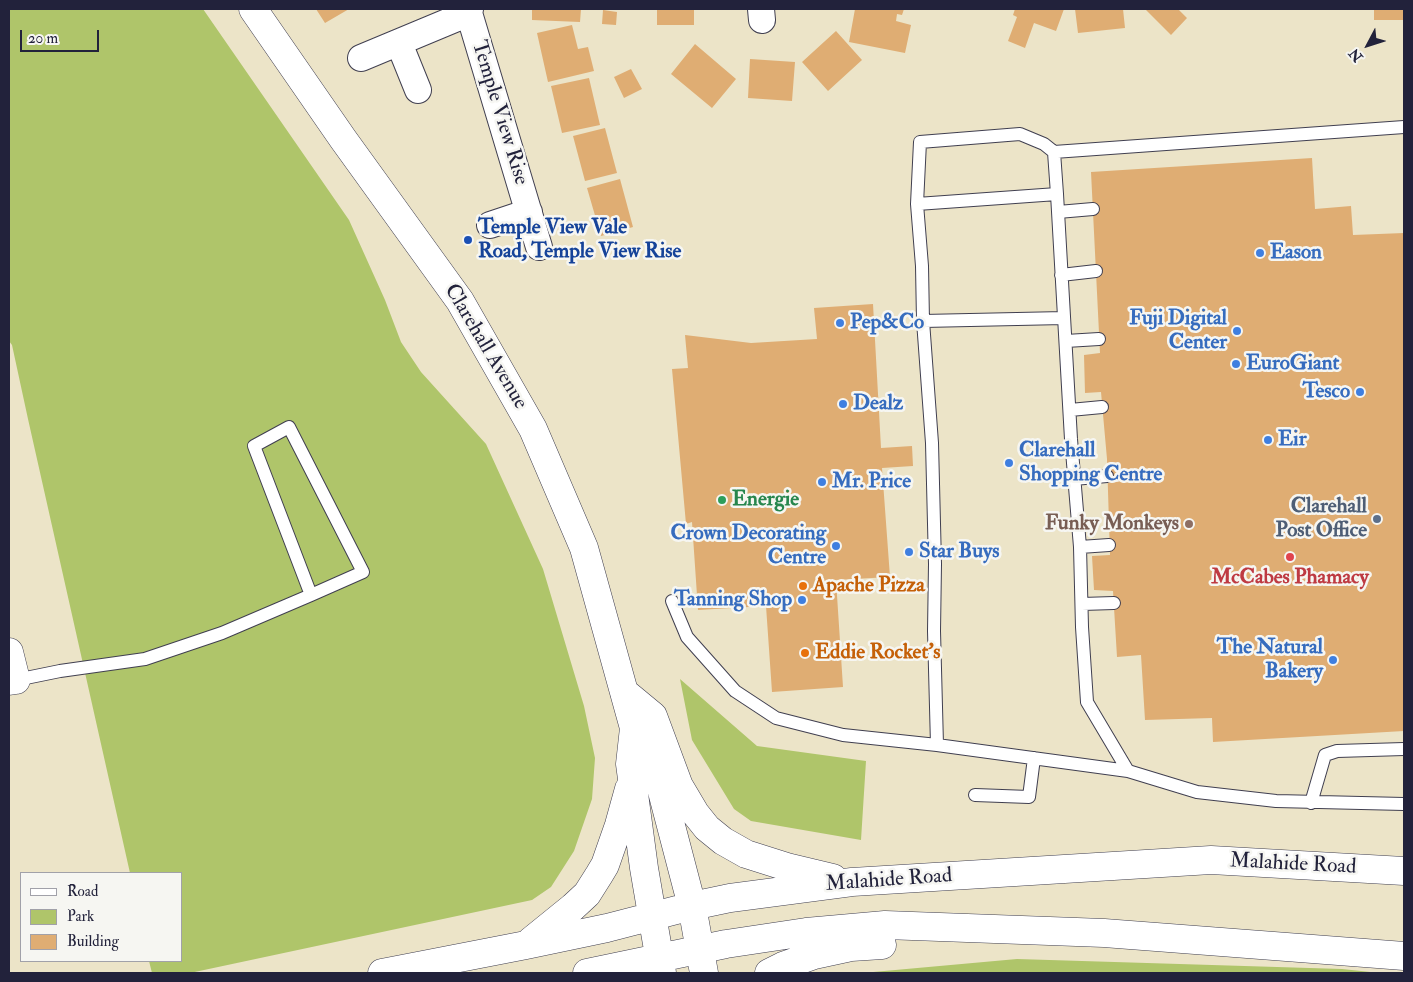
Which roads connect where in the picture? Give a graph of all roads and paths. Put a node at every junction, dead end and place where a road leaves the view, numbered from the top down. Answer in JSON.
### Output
{"nodes":[{"id":1,"x":253,"y":9,"type":"edge"},
{"id":2,"x":470,"y":11,"type":"edge"},
{"id":3,"x":398,"y":43,"type":"junction"},
{"id":4,"x":361,"y":58,"type":"dead end"},
{"id":5,"x":418,"y":90,"type":"dead end"},
{"id":6,"x":1404,"y":127,"type":"edge"},
{"id":7,"x":1054,"y":152,"type":"junction"},
{"id":8,"x":1057,"y":194,"type":"junction"},
{"id":9,"x":918,"y":204,"type":"junction"},
{"id":10,"x":1093,"y":209,"type":"dead end"},
{"id":11,"x":529,"y":212,"type":"junction"},
{"id":12,"x":1058,"y":212,"type":"junction"},
{"id":13,"x":490,"y":225,"type":"dead end"},
{"id":14,"x":539,"y":247,"type":"dead end"},
{"id":15,"x":1096,"y":271,"type":"dead end"},
{"id":16,"x":1062,"y":275,"type":"junction"},
{"id":17,"x":1064,"y":318,"type":"junction"},
{"id":18,"x":923,"y":322,"type":"junction"},
{"id":19,"x":1099,"y":339,"type":"dead end"},
{"id":20,"x":1066,"y":341,"type":"junction"},
{"id":21,"x":1102,"y":407,"type":"dead end"},
{"id":22,"x":1070,"y":410,"type":"junction"},
{"id":23,"x":1107,"y":476,"type":"dead end"},
{"id":24,"x":1074,"y":479,"type":"junction"},
{"id":25,"x":1110,"y":545,"type":"dead end"},
{"id":26,"x":1080,"y":547,"type":"junction"},
{"id":27,"x":311,"y":595,"type":"junction"},
{"id":28,"x":672,"y":600,"type":"dead end"},
{"id":29,"x":1114,"y":602,"type":"dead end"},
{"id":30,"x":1082,"y":604,"type":"junction"},
{"id":31,"x":9,"y":652,"type":"edge"},
{"id":32,"x":12,"y":681,"type":"edge"},
{"id":33,"x":624,"y":692,"type":"junction"},
{"id":34,"x":634,"y":728,"type":"junction"},
{"id":35,"x":937,"y":745,"type":"junction"},
{"id":36,"x":1404,"y":749,"type":"edge"},
{"id":37,"x":1034,"y":758,"type":"junction"},
{"id":38,"x":1128,"y":771,"type":"junction"},
{"id":39,"x":632,"y":778,"type":"junction"},
{"id":40,"x":976,"y":795,"type":"dead end"},
{"id":41,"x":1311,"y":803,"type":"junction"},
{"id":42,"x":1404,"y":804,"type":"edge"},
{"id":43,"x":1404,"y":870,"type":"edge"},
{"id":44,"x":852,"y":882,"type":"junction"},
{"id":45,"x":692,"y":906,"type":"junction"},
{"id":46,"x":652,"y":916,"type":"junction"},
{"id":47,"x":961,"y":928,"type":"junction"},
{"id":48,"x":526,"y":945,"type":"junction"},
{"id":49,"x":1404,"y":956,"type":"edge"},
{"id":50,"x":702,"y":962,"type":"edge"},
{"id":51,"x":478,"y":965,"type":"edge"},
{"id":52,"x":661,"y":966,"type":"edge"},
{"id":53,"x":382,"y":973,"type":"edge"},
{"id":54,"x":587,"y":973,"type":"edge"},
{"id":55,"x":769,"y":973,"type":"edge"}],
"edges":[{"from":1,"to":33,"type":"main road","name":"Clarehall Avenue"},
{"from":2,"to":3,"type":"street","name":"Temple View Rise"},
{"from":2,"to":11,"type":"street","name":"Temple View Rise"},
{"from":3,"to":4,"type":"street","name":"Temple View Rise"},
{"from":3,"to":5,"type":"street"},
{"from":6,"to":7,"type":"lane"},
{"from":7,"to":8,"type":"lane"},
{"from":7,"to":9,"type":"lane"},
{"from":8,"to":9,"type":"lane"},
{"from":8,"to":12,"type":"lane"},
{"from":9,"to":18,"type":"lane"},
{"from":10,"to":12,"type":"lane"},
{"from":11,"to":13,"type":"street","name":"Temple View Rise"},
{"from":11,"to":14,"type":"street","name":"Temple View Rise"},
{"from":12,"to":16,"type":"lane"},
{"from":15,"to":16,"type":"lane"},
{"from":16,"to":17,"type":"lane"},
{"from":17,"to":18,"type":"lane"},
{"from":17,"to":20,"type":"lane"},
{"from":18,"to":35,"type":"lane"},
{"from":19,"to":20,"type":"lane"},
{"from":20,"to":22,"type":"lane"},
{"from":21,"to":22,"type":"lane"},
{"from":22,"to":24,"type":"lane"},
{"from":23,"to":24,"type":"lane"},
{"from":24,"to":26,"type":"lane"},
{"from":25,"to":26,"type":"lane"},
{"from":26,"to":30,"type":"lane"},
{"from":27,"to":27,"type":"lane"},
{"from":27,"to":32,"type":"lane"},
{"from":28,"to":35,"type":"lane"},
{"from":29,"to":30,"type":"lane"},
{"from":30,"to":38,"type":"lane"},
{"from":31,"to":32,"type":"main road"},
{"from":33,"to":34,"type":"main road","name":"Clarehall Avenue"},
{"from":33,"to":44,"type":"main road"},
{"from":34,"to":39,"type":"main road","name":"Clarehall Avenue"},
{"from":34,"to":45,"type":"main road","name":"Clarehall Avenue"},
{"from":35,"to":37,"type":"lane"},
{"from":36,"to":41,"type":"lane"},
{"from":37,"to":38,"type":"lane"},
{"from":37,"to":40,"type":"lane"},
{"from":38,"to":41,"type":"lane"},
{"from":39,"to":46,"type":"main road","name":"Clarehall Avenue"},
{"from":39,"to":48,"type":"main road"},
{"from":41,"to":42,"type":"lane"},
{"from":43,"to":44,"type":"main road","name":"Malahide Road"},
{"from":44,"to":45,"type":"main road","name":"Malahide Road"},
{"from":45,"to":46,"type":"main road","name":"Malahide Road"},
{"from":45,"to":50,"type":"main road","name":"Clarehall Avenue"},
{"from":46,"to":48,"type":"main road","name":"Malahide Road"},
{"from":46,"to":52,"type":"main road","name":"Clarehall Avenue"},
{"from":47,"to":49,"type":"main road","name":"Malahide Road"},
{"from":47,"to":50,"type":"main road","name":"Malahide Road"},
{"from":47,"to":55,"type":"main road"},
{"from":48,"to":51,"type":"main road","name":"Malahide Road"},
{"from":50,"to":52,"type":"main road","name":"Malahide Road"},
{"from":51,"to":53,"type":"main road","name":"Malahide Road"},
{"from":52,"to":54,"type":"main road","name":"Malahide Road"}]}
